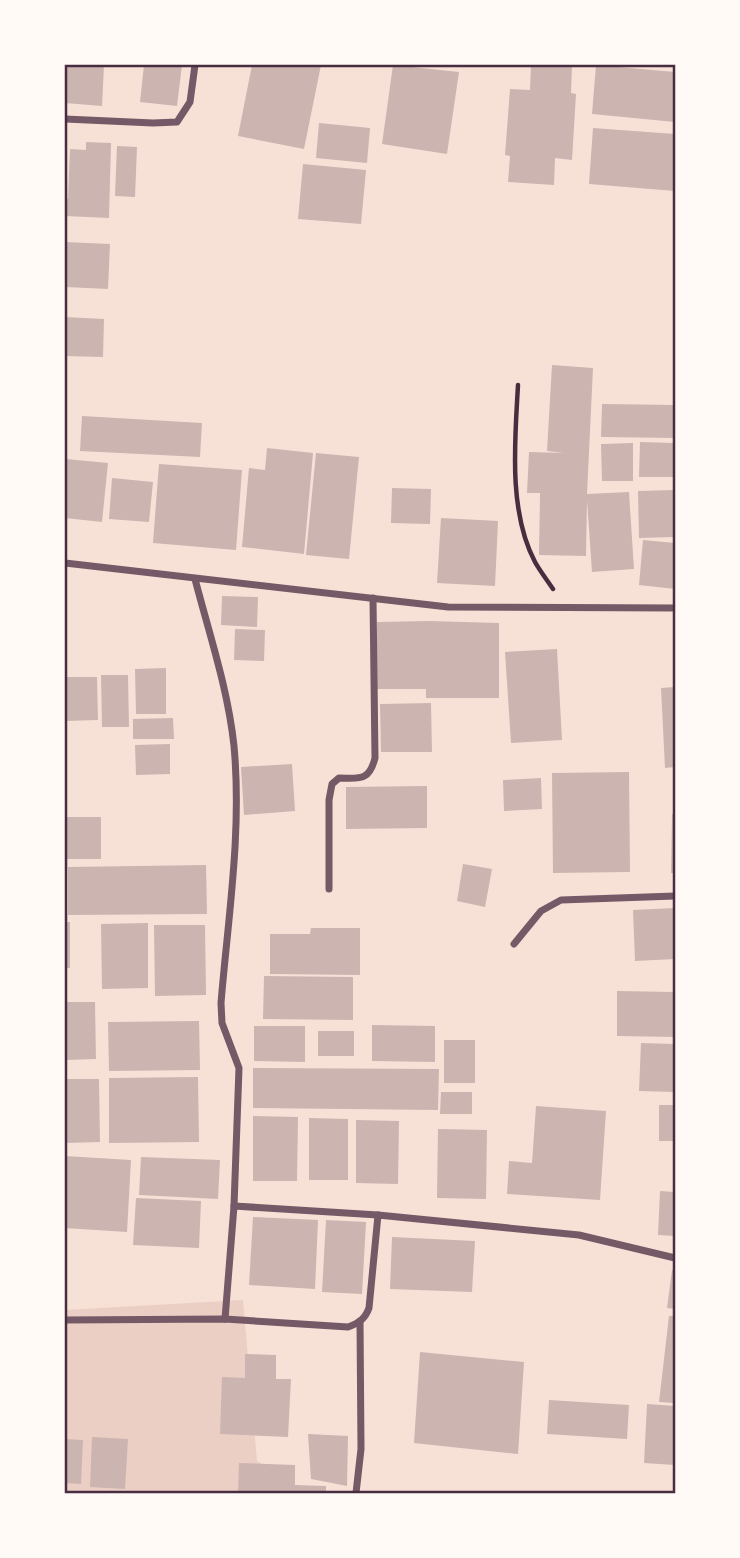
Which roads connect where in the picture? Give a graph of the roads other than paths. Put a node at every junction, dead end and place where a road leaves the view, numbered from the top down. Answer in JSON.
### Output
{"nodes":[{"id":1,"x":195,"y":65,"type":"edge"},
{"id":2,"x":65,"y":119,"type":"edge"},
{"id":3,"x":65,"y":564,"type":"edge"},
{"id":4,"x":195,"y":579,"type":"junction"},
{"id":5,"x":373,"y":598,"type":"junction"},
{"id":6,"x":675,"y":608,"type":"edge"},
{"id":7,"x":329,"y":889,"type":"dead end"},
{"id":8,"x":675,"y":896,"type":"edge"},
{"id":9,"x":514,"y":944,"type":"dead end"},
{"id":10,"x":234,"y":1206,"type":"junction"},
{"id":11,"x":378,"y":1214,"type":"junction"},
{"id":12,"x":675,"y":1258,"type":"edge"},
{"id":13,"x":225,"y":1319,"type":"junction"},
{"id":14,"x":65,"y":1320,"type":"edge"},
{"id":15,"x":360,"y":1321,"type":"junction"},
{"id":16,"x":356,"y":1493,"type":"edge"}],
"edges":[{"from":1,"to":2,"type":"street"},
{"from":3,"to":4,"type":"street"},
{"from":4,"to":5,"type":"street"},
{"from":4,"to":10,"type":"street"},
{"from":5,"to":6,"type":"street"},
{"from":5,"to":7,"type":"street"},
{"from":8,"to":9,"type":"street"},
{"from":10,"to":11,"type":"street"},
{"from":10,"to":13,"type":"street"},
{"from":11,"to":12,"type":"street"},
{"from":11,"to":15,"type":"street"},
{"from":13,"to":14,"type":"street"},
{"from":13,"to":15,"type":"street"},
{"from":15,"to":16,"type":"street"}]}
